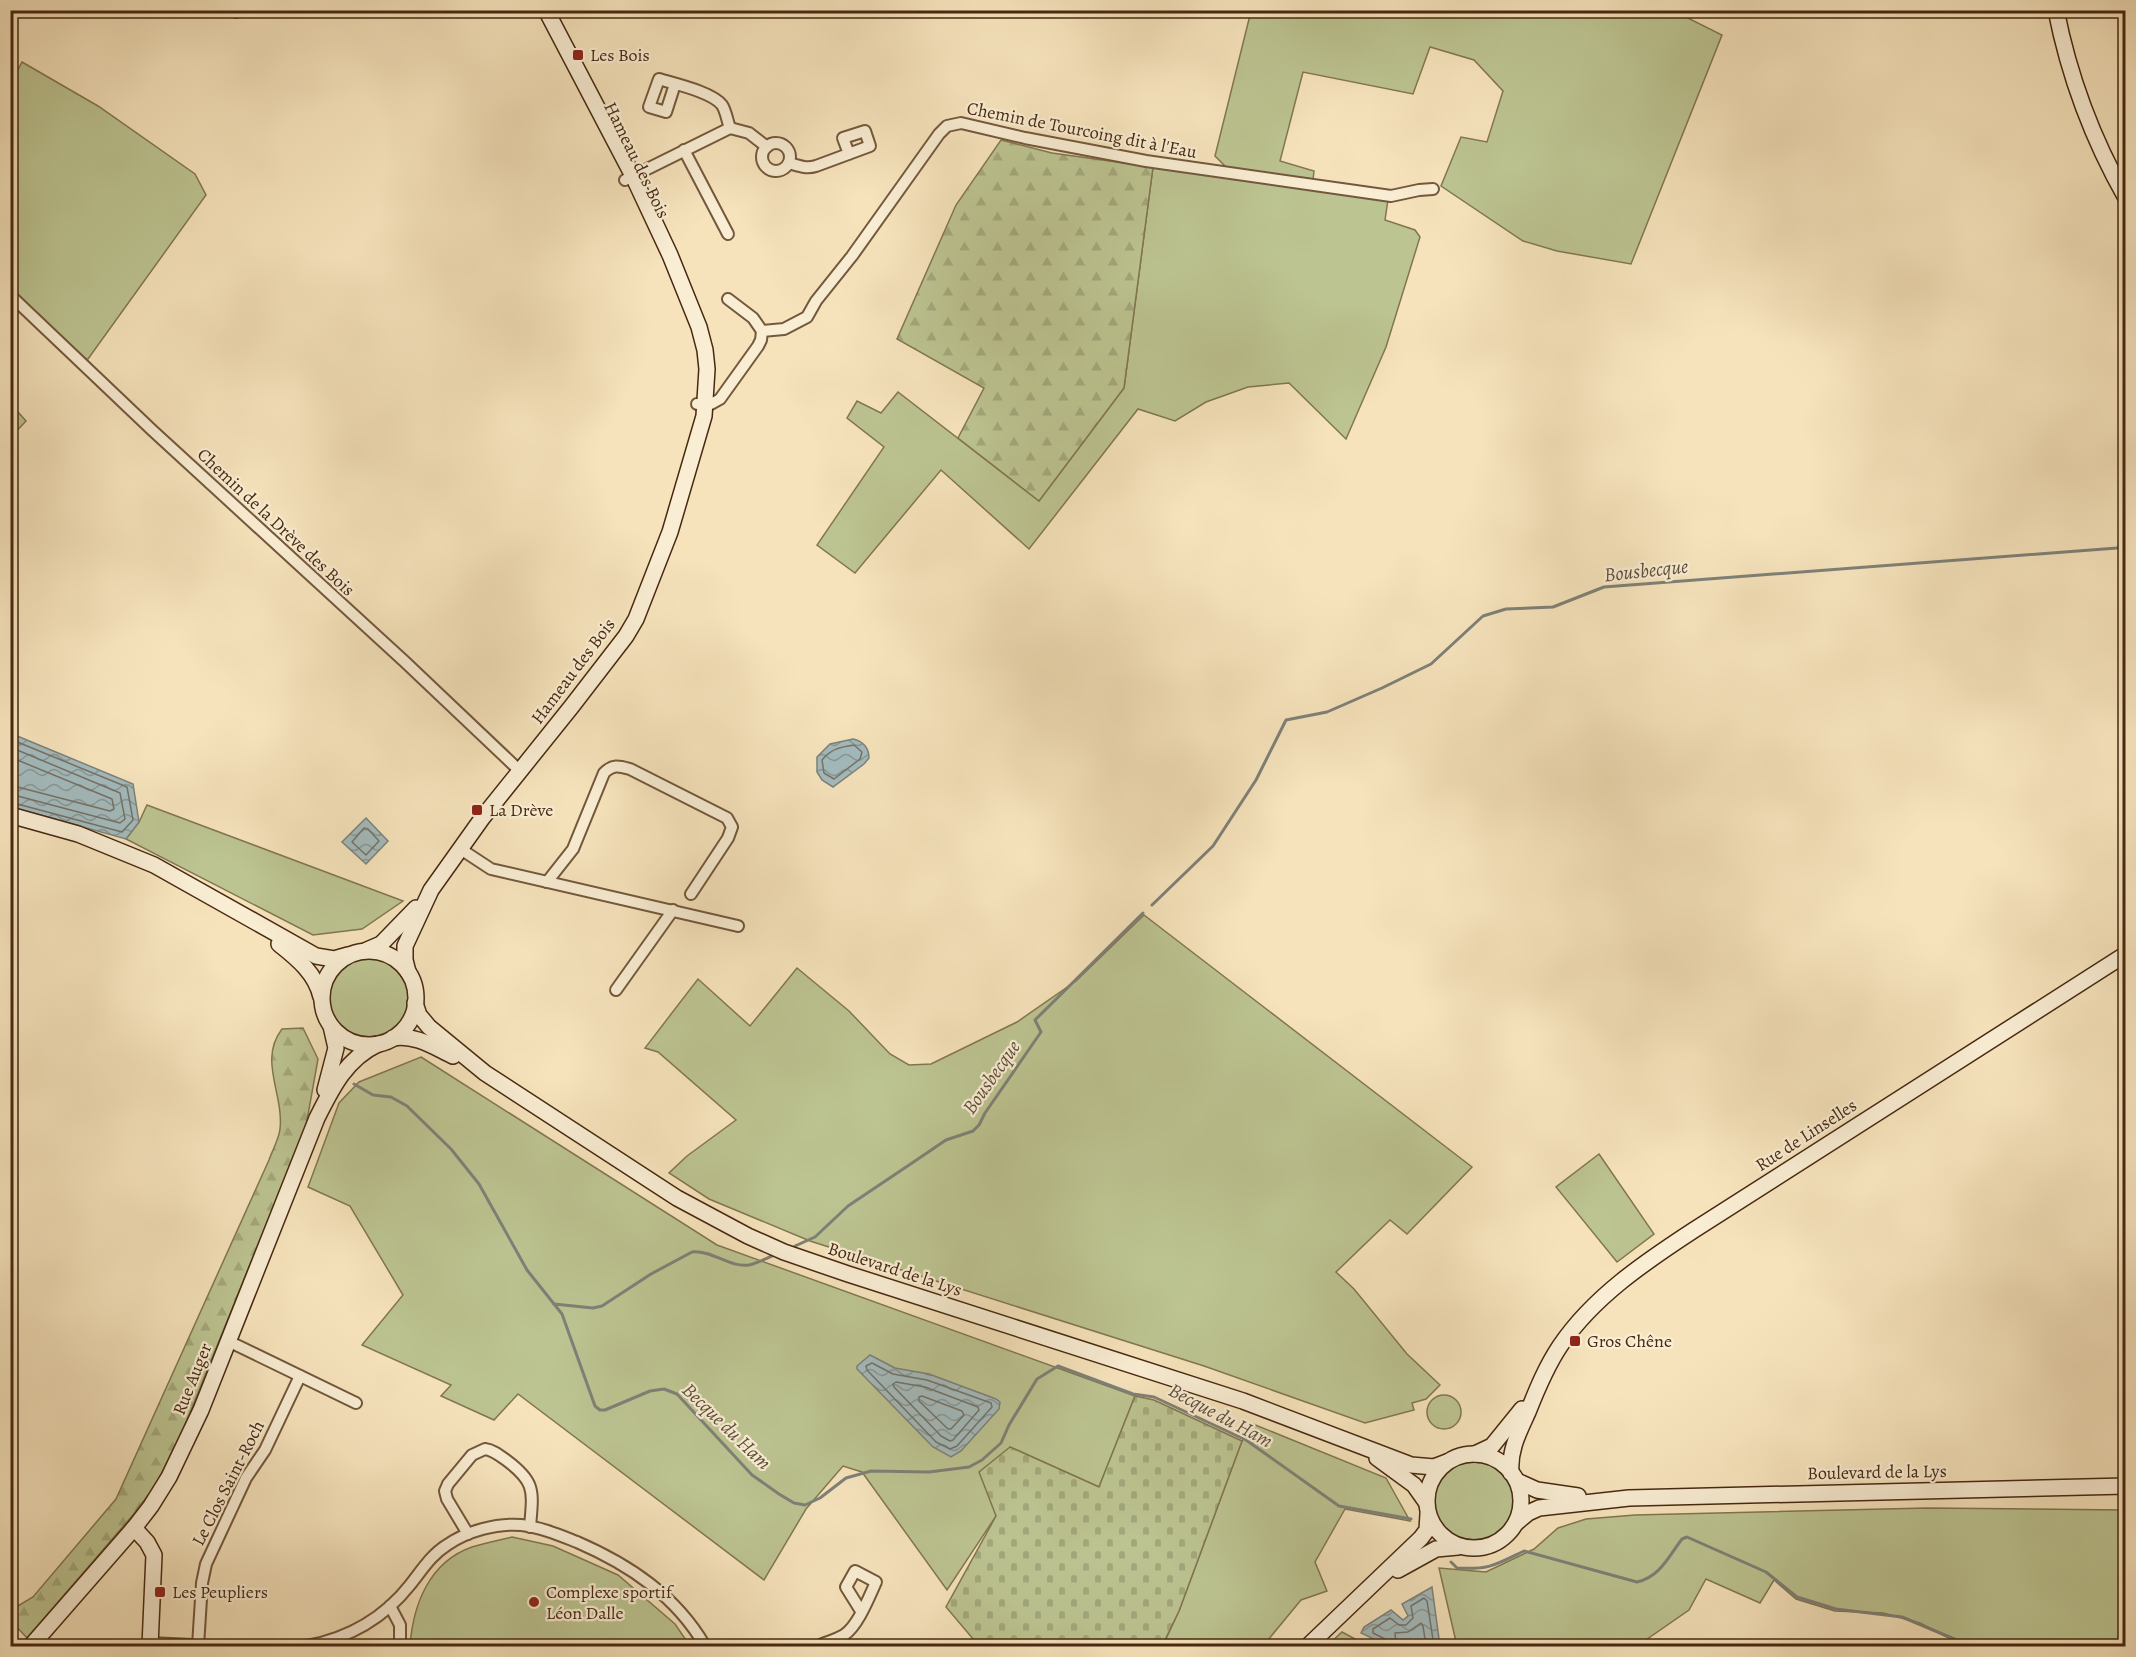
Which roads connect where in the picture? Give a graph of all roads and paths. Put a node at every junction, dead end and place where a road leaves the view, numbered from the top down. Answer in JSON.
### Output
{"nodes":[{"id":1,"x":546,"y":10,"type":"edge"},
{"id":2,"x":2056,"y":10,"type":"edge"},
{"id":3,"x":675,"y":84,"type":"dead end"},
{"id":4,"x":729,"y":128,"type":"junction"},
{"id":5,"x":767,"y":147,"type":"junction"},
{"id":6,"x":684,"y":150,"type":"junction"},
{"id":7,"x":849,"y":154,"type":"dead end"},
{"id":8,"x":789,"y":163,"type":"junction"},
{"id":9,"x":629,"y":178,"type":"junction"},
{"id":10,"x":1433,"y":189,"type":"dead end"},
{"id":11,"x":2126,"y":198,"type":"edge"},
{"id":12,"x":728,"y":234,"type":"dead end"},
{"id":13,"x":10,"y":295,"type":"edge"},
{"id":14,"x":728,"y":300,"type":"dead end"},
{"id":15,"x":762,"y":331,"type":"junction"},
{"id":16,"x":701,"y":404,"type":"junction"},
{"id":17,"x":520,"y":771,"type":"junction"},
{"id":18,"x":10,"y":815,"type":"edge"},
{"id":19,"x":459,"y":848,"type":"junction"},
{"id":20,"x":547,"y":882,"type":"junction"},
{"id":21,"x":432,"y":890,"type":"junction"},
{"id":22,"x":691,"y":894,"type":"dead end"},
{"id":23,"x":673,"y":910,"type":"junction"},
{"id":24,"x":238,"y":914,"type":"junction"},
{"id":25,"x":738,"y":926,"type":"dead end"},
{"id":26,"x":365,"y":951,"type":"junction"},
{"id":27,"x":2126,"y":954,"type":"edge"},
{"id":28,"x":348,"y":955,"type":"junction"},
{"id":29,"x":408,"y":972,"type":"junction"},
{"id":30,"x":616,"y":990,"type":"dead end"},
{"id":31,"x":322,"y":998,"type":"junction"},
{"id":32,"x":415,"y":1003,"type":"junction"},
{"id":33,"x":331,"y":1026,"type":"junction"},
{"id":34,"x":393,"y":1038,"type":"junction"},
{"id":35,"x":378,"y":1044,"type":"junction"},
{"id":36,"x":485,"y":1073,"type":"junction"},
{"id":37,"x":317,"y":1119,"type":"junction"},
{"id":38,"x":228,"y":1341,"type":"junction"},
{"id":39,"x":300,"y":1376,"type":"junction"},
{"id":40,"x":1539,"y":1384,"type":"junction"},
{"id":41,"x":356,"y":1403,"type":"dead end"},
{"id":42,"x":1326,"y":1432,"type":"junction"},
{"id":43,"x":1475,"y":1454,"type":"junction"},
{"id":44,"x":1447,"y":1462,"type":"junction"},
{"id":45,"x":1514,"y":1477,"type":"junction"},
{"id":46,"x":2126,"y":1486,"type":"edge"},
{"id":47,"x":1629,"y":1498,"type":"junction"},
{"id":48,"x":1427,"y":1508,"type":"junction"},
{"id":49,"x":1516,"y":1523,"type":"junction"},
{"id":50,"x":530,"y":1527,"type":"junction"},
{"id":51,"x":134,"y":1528,"type":"junction"},
{"id":52,"x":468,"y":1534,"type":"junction"},
{"id":53,"x":1460,"y":1547,"type":"junction"},
{"id":54,"x":1370,"y":1587,"type":"junction"},
{"id":55,"x":390,"y":1606,"type":"junction"},
{"id":56,"x":861,"y":1611,"type":"dead end"},
{"id":57,"x":150,"y":1645,"type":"edge"},
{"id":58,"x":198,"y":1646,"type":"edge"},
{"id":59,"x":31,"y":1647,"type":"edge"},
{"id":60,"x":214,"y":1647,"type":"edge"},
{"id":61,"x":307,"y":1647,"type":"edge"},
{"id":62,"x":400,"y":1647,"type":"edge"},
{"id":63,"x":705,"y":1647,"type":"edge"},
{"id":64,"x":818,"y":1647,"type":"edge"},
{"id":65,"x":1308,"y":1647,"type":"edge"}],
"edges":[{"from":1,"to":9,"type":"main road","name":"Hameau des Bois"},
{"from":2,"to":11,"type":"main road"},
{"from":3,"to":4,"type":"street"},
{"from":4,"to":5,"type":"street"},
{"from":4,"to":6,"type":"street"},
{"from":5,"to":8,"type":"street"},
{"from":5,"to":8,"type":"street"},
{"from":6,"to":9,"type":"street"},
{"from":6,"to":12,"type":"street"},
{"from":7,"to":8,"type":"street"},
{"from":9,"to":16,"type":"main road","name":"Hameau des Bois"},
{"from":10,"to":15,"type":"street","name":"Chemin de Tourcoing dit à l'Eau"},
{"from":13,"to":17,"type":"street","name":"Chemin de la Drève des Bois"},
{"from":14,"to":15,"type":"street"},
{"from":15,"to":16,"type":"street"},
{"from":16,"to":17,"type":"main road","name":"Hameau des Bois"},
{"from":17,"to":19,"type":"main road","name":"Hameau des Bois"},
{"from":18,"to":24,"type":"main road"},
{"from":19,"to":20,"type":"street"},
{"from":19,"to":21,"type":"main road","name":"Hameau des Bois"},
{"from":20,"to":22,"type":"street"},
{"from":20,"to":23,"type":"street"},
{"from":21,"to":26,"type":"main road","name":"Hameau des Bois"},
{"from":21,"to":29,"type":"main road","name":"Hameau des Bois"},
{"from":23,"to":25,"type":"street"},
{"from":23,"to":30,"type":"street"},
{"from":24,"to":28,"type":"main road"},
{"from":24,"to":31,"type":"main road"},
{"from":26,"to":28,"type":"main road"},
{"from":26,"to":29,"type":"main road"},
{"from":27,"to":40,"type":"main road","name":"Rue de Linselles"},
{"from":28,"to":31,"type":"main road"},
{"from":29,"to":32,"type":"main road"},
{"from":31,"to":33,"type":"main road"},
{"from":32,"to":34,"type":"main road"},
{"from":32,"to":36,"type":"main road","name":"Boulevard de la Lys"},
{"from":33,"to":35,"type":"main road"},
{"from":33,"to":37,"type":"main road","name":"Rue Auger"},
{"from":34,"to":35,"type":"main road"},
{"from":34,"to":36,"type":"main road","name":"Boulevard de la Lys"},
{"from":35,"to":37,"type":"main road","name":"Rue Auger"},
{"from":36,"to":42,"type":"main road","name":"Boulevard de la Lys"},
{"from":37,"to":38,"type":"main road","name":"Rue Auger"},
{"from":38,"to":39,"type":"street"},
{"from":38,"to":51,"type":"main road","name":"Rue Auger"},
{"from":39,"to":41,"type":"street"},
{"from":39,"to":58,"type":"street","name":"Le Clos Saint-Roch"},
{"from":40,"to":43,"type":"main road","name":"Rue de Linselles"},
{"from":40,"to":45,"type":"main road","name":"Rue de Linselles"},
{"from":42,"to":44,"type":"main road","name":"Boulevard de la Lys"},
{"from":42,"to":48,"type":"main road","name":"Boulevard de la Lys"},
{"from":43,"to":44,"type":"main road"},
{"from":43,"to":45,"type":"main road"},
{"from":44,"to":48,"type":"main road"},
{"from":45,"to":47,"type":"main road","name":"Boulevard de la Lys"},
{"from":45,"to":49,"type":"main road"},
{"from":46,"to":47,"type":"main road","name":"Boulevard de la Lys"},
{"from":47,"to":49,"type":"main road","name":"Boulevard de la Lys"},
{"from":48,"to":53,"type":"main road"},
{"from":48,"to":54,"type":"main road"},
{"from":49,"to":53,"type":"main road"},
{"from":50,"to":52,"type":"street"},
{"from":50,"to":52,"type":"street"},
{"from":50,"to":63,"type":"street"},
{"from":51,"to":57,"type":"main road"},
{"from":51,"to":59,"type":"main road","name":"Rue Auger"},
{"from":52,"to":55,"type":"street"},
{"from":53,"to":54,"type":"main road"},
{"from":54,"to":65,"type":"main road"},
{"from":55,"to":61,"type":"street"},
{"from":55,"to":62,"type":"street"},
{"from":56,"to":64,"type":"street"},
{"from":57,"to":58,"type":"street"},
{"from":58,"to":60,"type":"street"}]}
